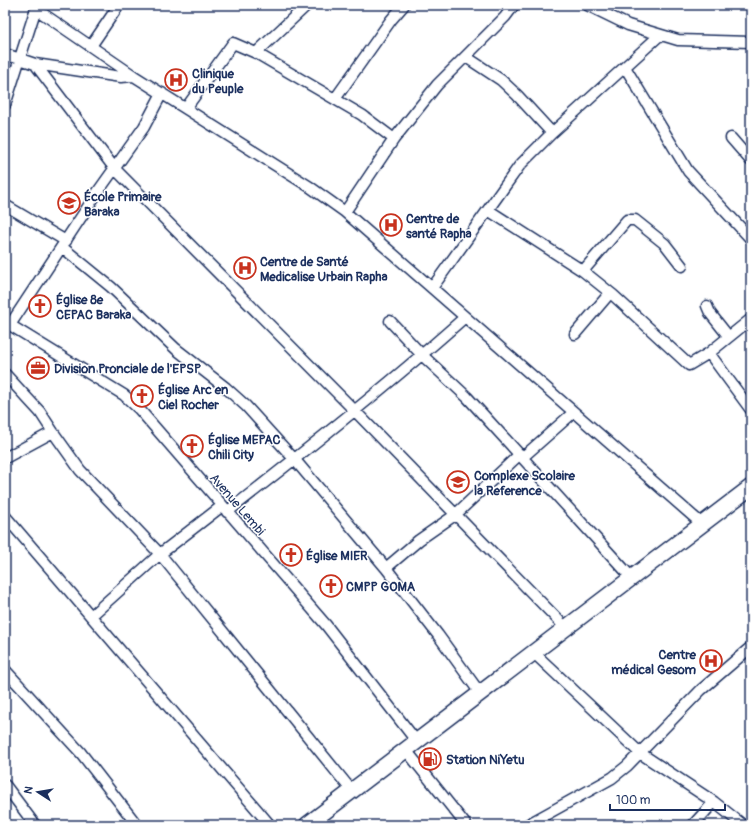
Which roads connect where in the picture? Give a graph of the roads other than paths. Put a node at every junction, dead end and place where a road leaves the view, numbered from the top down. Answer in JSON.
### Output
{"nodes":[{"id":1,"x":119,"y":5,"type":"edge"},
{"id":2,"x":307,"y":5,"type":"edge"},
{"id":3,"x":404,"y":5,"type":"edge"},
{"id":4,"x":514,"y":5,"type":"edge"},
{"id":5,"x":587,"y":5,"type":"edge"},
{"id":6,"x":36,"y":7,"type":"edge"},
{"id":7,"x":660,"y":34,"type":"junction"},
{"id":8,"x":751,"y":42,"type":"edge"},
{"id":9,"x":91,"y":46,"type":"junction"},
{"id":10,"x":256,"y":53,"type":"junction"},
{"id":11,"x":5,"y":54,"type":"edge"},
{"id":12,"x":466,"y":57,"type":"junction"},
{"id":13,"x":21,"y":59,"type":"junction"},
{"id":14,"x":35,"y":64,"type":"junction"},
{"id":15,"x":625,"y":67,"type":"junction"},
{"id":16,"x":134,"y":76,"type":"junction"},
{"id":17,"x":162,"y":93,"type":"junction"},
{"id":18,"x":335,"y":99,"type":"junction"},
{"id":19,"x":5,"y":105,"type":"edge"},
{"id":20,"x":186,"y":108,"type":"junction"},
{"id":21,"x":552,"y":133,"type":"junction"},
{"id":22,"x":731,"y":138,"type":"dead end"},
{"id":23,"x":394,"y":139,"type":"junction"},
{"id":24,"x":751,"y":161,"type":"edge"},
{"id":25,"x":115,"y":169,"type":"junction"},
{"id":26,"x":5,"y":205,"type":"edge"},
{"id":27,"x":488,"y":210,"type":"junction"},
{"id":28,"x":345,"y":212,"type":"junction"},
{"id":29,"x":751,"y":239,"type":"edge"},
{"id":30,"x":64,"y":244,"type":"junction"},
{"id":31,"x":682,"y":266,"type":"dead end"},
{"id":32,"x":583,"y":271,"type":"junction"},
{"id":33,"x":432,"y":288,"type":"junction"},
{"id":34,"x":610,"y":293,"type":"junction"},
{"id":35,"x":707,"y":306,"type":"dead end"},
{"id":36,"x":465,"y":317,"type":"junction"},
{"id":37,"x":751,"y":319,"type":"edge"},
{"id":38,"x":390,"y":322,"type":"dead end"},
{"id":39,"x":8,"y":323,"type":"edge"},
{"id":40,"x":575,"y":334,"type":"dead end"},
{"id":41,"x":729,"y":337,"type":"junction"},
{"id":42,"x":709,"y":353,"type":"junction"},
{"id":43,"x":422,"y":355,"type":"junction"},
{"id":44,"x":5,"y":374,"type":"edge"},
{"id":45,"x":354,"y":410,"type":"junction"},
{"id":46,"x":751,"y":410,"type":"edge"},
{"id":47,"x":574,"y":412,"type":"junction"},
{"id":48,"x":53,"y":432,"type":"junction"},
{"id":49,"x":522,"y":456,"type":"junction"},
{"id":50,"x":5,"y":458,"type":"edge"},
{"id":51,"x":295,"y":460,"type":"junction"},
{"id":52,"x":751,"y":487,"type":"edge"},
{"id":53,"x":224,"y":509,"type":"junction"},
{"id":54,"x":455,"y":515,"type":"junction"},
{"id":55,"x":5,"y":516,"type":"edge"},
{"id":56,"x":702,"y":524,"type":"junction"},
{"id":57,"x":160,"y":554,"type":"junction"},
{"id":58,"x":386,"y":568,"type":"junction"},
{"id":59,"x":632,"y":578,"type":"junction"},
{"id":60,"x":91,"y":616,"type":"junction"},
{"id":61,"x":566,"y":628,"type":"junction"},
{"id":62,"x":751,"y":646,"type":"edge"},
{"id":63,"x":534,"y":653,"type":"junction"},
{"id":64,"x":5,"y":670,"type":"edge"},
{"id":65,"x":480,"y":693,"type":"junction"},
{"id":66,"x":411,"y":746,"type":"junction"},
{"id":67,"x":640,"y":753,"type":"junction"},
{"id":68,"x":5,"y":785,"type":"edge"},
{"id":69,"x":352,"y":791,"type":"junction"},
{"id":70,"x":714,"y":802,"type":"junction"},
{"id":71,"x":751,"y":818,"type":"edge"},
{"id":72,"x":35,"y":825,"type":"edge"},
{"id":73,"x":137,"y":825,"type":"edge"},
{"id":74,"x":270,"y":825,"type":"edge"},
{"id":75,"x":307,"y":825,"type":"edge"},
{"id":76,"x":466,"y":825,"type":"edge"},
{"id":77,"x":527,"y":825,"type":"edge"},
{"id":78,"x":693,"y":825,"type":"edge"},
{"id":79,"x":743,"y":825,"type":"edge"}],
"edges":[{"from":1,"to":9,"type":"street"},
{"from":2,"to":10,"type":"street"},
{"from":3,"to":18,"type":"street"},
{"from":4,"to":12,"type":"street"},
{"from":5,"to":7,"type":"street"},
{"from":6,"to":9,"type":"street"},
{"from":6,"to":13,"type":"street"},
{"from":7,"to":8,"type":"street"},
{"from":7,"to":15,"type":"street"},
{"from":9,"to":16,"type":"street"},
{"from":10,"to":18,"type":"street"},
{"from":10,"to":20,"type":"street"},
{"from":11,"to":13,"type":"street"},
{"from":12,"to":21,"type":"street"},
{"from":12,"to":23,"type":"street"},
{"from":13,"to":14,"type":"street"},
{"from":13,"to":19,"type":"street"},
{"from":14,"to":16,"type":"street"},
{"from":14,"to":25,"type":"street"},
{"from":15,"to":21,"type":"street"},
{"from":15,"to":29,"type":"street"},
{"from":16,"to":17,"type":"street"},
{"from":17,"to":20,"type":"street"},
{"from":17,"to":25,"type":"street"},
{"from":18,"to":23,"type":"street"},
{"from":20,"to":28,"type":"street"},
{"from":21,"to":27,"type":"street"},
{"from":22,"to":24,"type":"street"},
{"from":23,"to":28,"type":"street"},
{"from":25,"to":30,"type":"street"},
{"from":25,"to":45,"type":"street"},
{"from":26,"to":30,"type":"street"},
{"from":27,"to":32,"type":"street"},
{"from":27,"to":33,"type":"street"},
{"from":28,"to":33,"type":"street"},
{"from":30,"to":39,"type":"street"},
{"from":30,"to":51,"type":"street"},
{"from":31,"to":32,"type":"street"},
{"from":32,"to":34,"type":"street"},
{"from":33,"to":36,"type":"street"},
{"from":34,"to":40,"type":"street"},
{"from":34,"to":42,"type":"street"},
{"from":35,"to":41,"type":"street"},
{"from":36,"to":43,"type":"street"},
{"from":36,"to":47,"type":"street"},
{"from":37,"to":41,"type":"street"},
{"from":38,"to":43,"type":"street"},
{"from":39,"to":53,"type":"street","name":"Avenue Lembi"},
{"from":41,"to":42,"type":"street"},
{"from":42,"to":46,"type":"street"},
{"from":43,"to":45,"type":"street"},
{"from":43,"to":49,"type":"street"},
{"from":44,"to":48,"type":"street"},
{"from":45,"to":51,"type":"street"},
{"from":45,"to":54,"type":"street"},
{"from":47,"to":49,"type":"street"},
{"from":47,"to":56,"type":"street"},
{"from":48,"to":50,"type":"street"},
{"from":48,"to":57,"type":"street"},
{"from":49,"to":54,"type":"street"},
{"from":49,"to":59,"type":"street"},
{"from":51,"to":53,"type":"street"},
{"from":51,"to":58,"type":"street"},
{"from":52,"to":56,"type":"highway"},
{"from":53,"to":57,"type":"street"},
{"from":53,"to":66,"type":"street","name":"Avenue Lembi"},
{"from":54,"to":58,"type":"street"},
{"from":54,"to":61,"type":"street"},
{"from":55,"to":60,"type":"street"},
{"from":56,"to":59,"type":"highway"},
{"from":57,"to":60,"type":"street"},
{"from":57,"to":69,"type":"street"},
{"from":58,"to":65,"type":"street"},
{"from":59,"to":61,"type":"highway"},
{"from":60,"to":74,"type":"street"},
{"from":61,"to":63,"type":"highway"},
{"from":62,"to":67,"type":"street"},
{"from":63,"to":65,"type":"highway"},
{"from":63,"to":67,"type":"street"},
{"from":64,"to":73,"type":"street"},
{"from":65,"to":66,"type":"highway"},
{"from":66,"to":69,"type":"highway"},
{"from":66,"to":76,"type":"street","name":"Avenue Lembi"},
{"from":67,"to":70,"type":"street"},
{"from":67,"to":77,"type":"street"},
{"from":68,"to":72,"type":"street"},
{"from":69,"to":75,"type":"highway"},
{"from":70,"to":78,"type":"street"},
{"from":70,"to":79,"type":"street"},
{"from":71,"to":79,"type":"street"}]}
